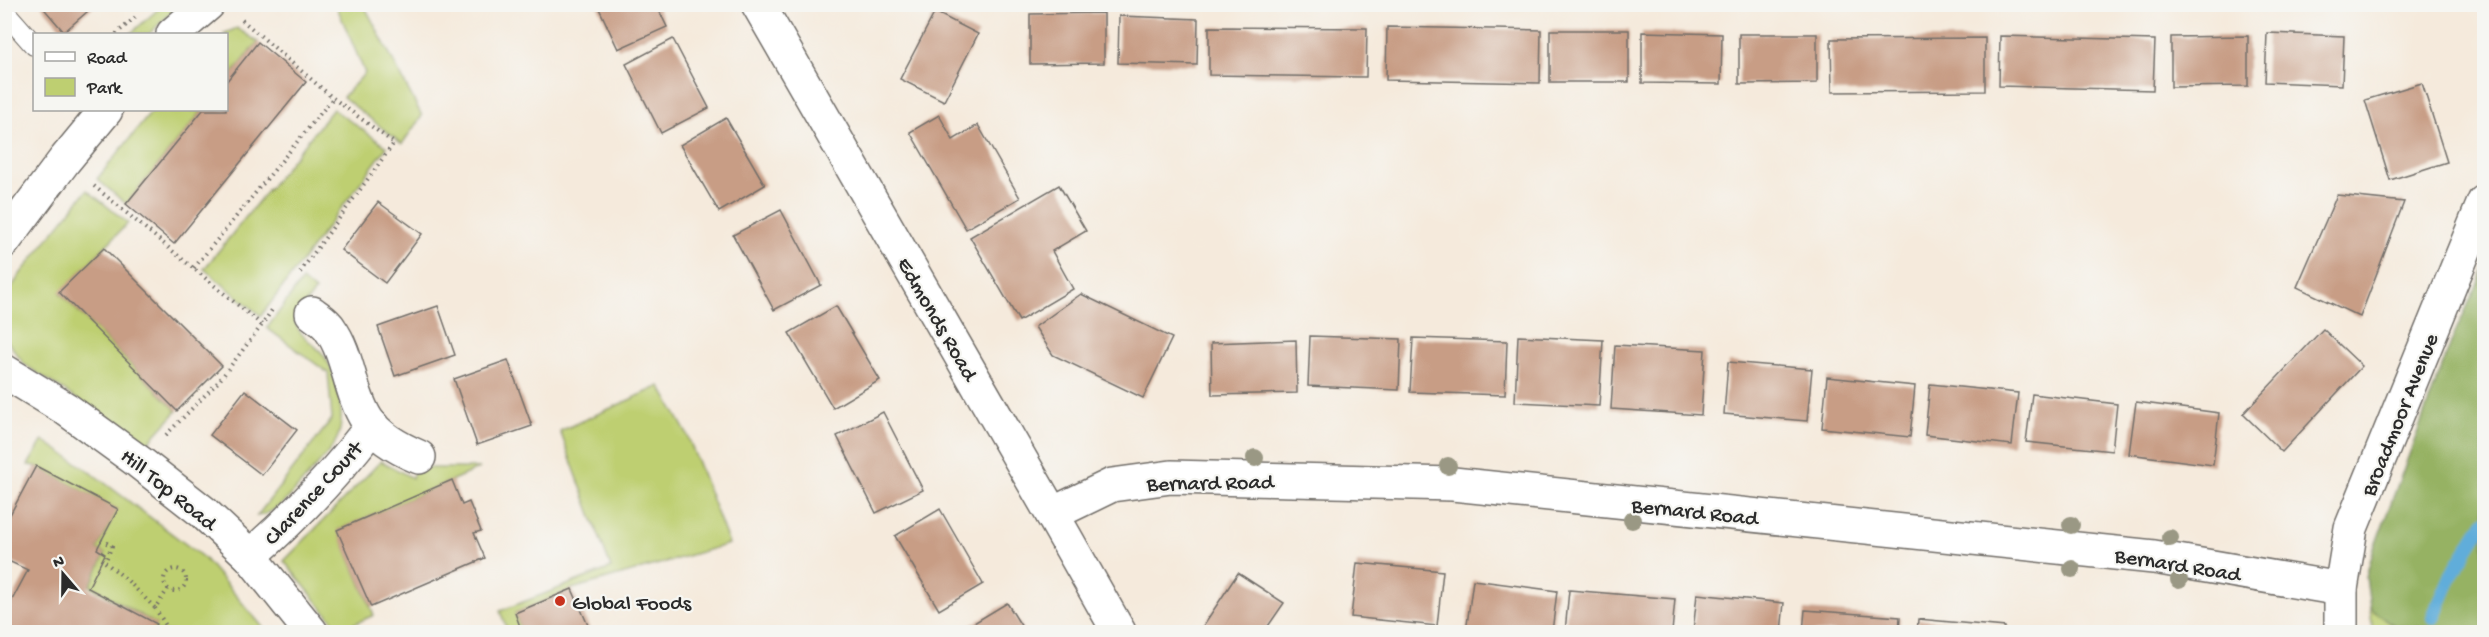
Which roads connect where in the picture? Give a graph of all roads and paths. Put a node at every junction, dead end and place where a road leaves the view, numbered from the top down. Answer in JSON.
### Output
{"nodes":[{"id":1,"x":208,"y":4,"type":"edge"},
{"id":2,"x":758,"y":4,"type":"edge"},
{"id":3,"x":4,"y":11,"type":"edge"},
{"id":4,"x":141,"y":12,"type":"dead end"},
{"id":5,"x":241,"y":19,"type":"dead end"},
{"id":6,"x":117,"y":33,"type":"edge"},
{"id":7,"x":174,"y":33,"type":"edge"},
{"id":8,"x":33,"y":44,"type":"edge"},
{"id":9,"x":333,"y":98,"type":"junction"},
{"id":10,"x":98,"y":112,"type":"edge"},
{"id":11,"x":64,"y":161,"type":"junction"},
{"id":12,"x":2484,"y":202,"type":"edge"},
{"id":13,"x":4,"y":241,"type":"edge"},
{"id":14,"x":194,"y":268,"type":"junction"},
{"id":15,"x":297,"y":277,"type":"dead end"},
{"id":16,"x":276,"y":306,"type":"dead end"},
{"id":17,"x":312,"y":313,"type":"dead end"},
{"id":18,"x":262,"y":325,"type":"junction"},
{"id":19,"x":4,"y":371,"type":"edge"},
{"id":20,"x":372,"y":426,"type":"junction"},
{"id":21,"x":419,"y":457,"type":"dead end"},
{"id":22,"x":139,"y":462,"type":"junction"},
{"id":23,"x":1052,"y":514,"type":"junction"},
{"id":24,"x":101,"y":540,"type":"dead end"},
{"id":25,"x":250,"y":556,"type":"junction"},
{"id":26,"x":168,"y":589,"type":"junction"},
{"id":27,"x":2341,"y":589,"type":"junction"},
{"id":28,"x":155,"y":608,"type":"junction"},
{"id":29,"x":170,"y":633,"type":"edge"},
{"id":30,"x":311,"y":633,"type":"edge"},
{"id":31,"x":1119,"y":633,"type":"edge"},
{"id":32,"x":2341,"y":633,"type":"edge"}],
"edges":[{"from":1,"to":7,"type":"street"},
{"from":2,"to":23,"type":"street","name":"Edmonds Road"},
{"from":3,"to":8,"type":"lane"},
{"from":4,"to":6,"type":"path"},
{"from":5,"to":9,"type":"path"},
{"from":9,"to":14,"type":"path"},
{"from":9,"to":15,"type":"path"},
{"from":10,"to":11,"type":"street"},
{"from":11,"to":13,"type":"street"},
{"from":11,"to":14,"type":"path"},
{"from":12,"to":27,"type":"street","name":"Broadmoor Avenue"},
{"from":14,"to":18,"type":"path"},
{"from":16,"to":18,"type":"path"},
{"from":17,"to":20,"type":"street","name":"Clarence Court"},
{"from":18,"to":22,"type":"path"},
{"from":19,"to":22,"type":"street","name":"Hill Top Road"},
{"from":20,"to":21,"type":"street","name":"Clarence Court"},
{"from":20,"to":25,"type":"street","name":"Clarence Court"},
{"from":22,"to":25,"type":"street","name":"Hill Top Road"},
{"from":23,"to":27,"type":"street","name":"Bernard Road"},
{"from":23,"to":31,"type":"street","name":"Edmonds Road"},
{"from":24,"to":28,"type":"path"},
{"from":25,"to":30,"type":"street","name":"Hill Top Road"},
{"from":26,"to":26,"type":"path"},
{"from":26,"to":28,"type":"path"},
{"from":27,"to":32,"type":"street","name":"Broadmoor Avenue"},
{"from":28,"to":29,"type":"path"}]}
